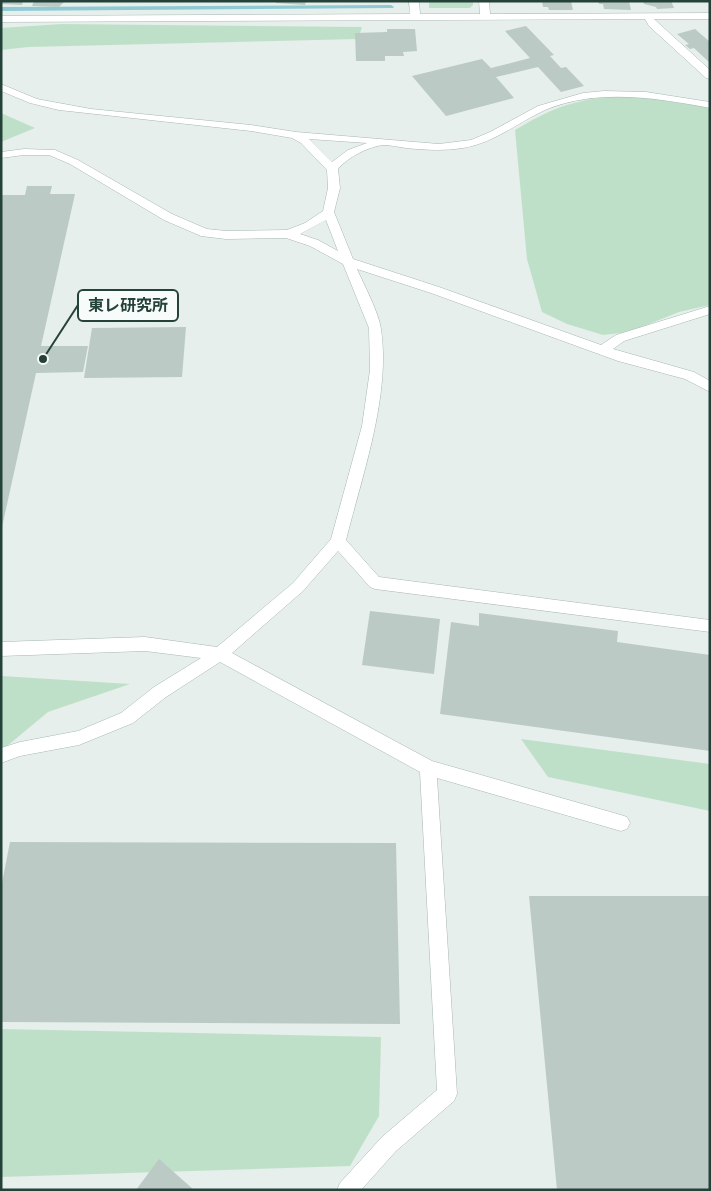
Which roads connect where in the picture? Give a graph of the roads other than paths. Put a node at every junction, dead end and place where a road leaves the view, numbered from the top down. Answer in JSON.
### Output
{"nodes":[{"id":1,"x":414,"y":1,"type":"edge"},
{"id":2,"x":484,"y":1,"type":"edge"},
{"id":3,"x":704,"y":14,"type":"edge"},
{"id":4,"x":648,"y":16,"type":"junction"},
{"id":5,"x":415,"y":17,"type":"junction"},
{"id":6,"x":485,"y":17,"type":"junction"},
{"id":7,"x":1,"y":19,"type":"edge"},
{"id":8,"x":710,"y":76,"type":"edge"},
{"id":9,"x":1,"y":87,"type":"edge"},
{"id":10,"x":710,"y":105,"type":"edge"},
{"id":11,"x":295,"y":135,"type":"junction"},
{"id":12,"x":383,"y":142,"type":"junction"},
{"id":13,"x":1,"y":155,"type":"edge"},
{"id":14,"x":332,"y":169,"type":"junction"},
{"id":15,"x":328,"y":212,"type":"junction"},
{"id":16,"x":288,"y":234,"type":"junction"},
{"id":17,"x":349,"y":262,"type":"junction"},
{"id":18,"x":710,"y":310,"type":"edge"},
{"id":19,"x":603,"y":350,"type":"junction"},
{"id":20,"x":710,"y":387,"type":"edge"},
{"id":21,"x":338,"y":541,"type":"junction"},
{"id":22,"x":710,"y":626,"type":"edge"},
{"id":23,"x":1,"y":649,"type":"edge"},
{"id":24,"x":220,"y":654,"type":"junction"},
{"id":25,"x":1,"y":756,"type":"edge"},
{"id":26,"x":428,"y":768,"type":"junction"},
{"id":27,"x":621,"y":823,"type":"dead end"},
{"id":28,"x":346,"y":1190,"type":"edge"}],
"edges":[{"from":1,"to":5,"type":"street"},
{"from":2,"to":6,"type":"street"},
{"from":3,"to":4,"type":"street"},
{"from":4,"to":6,"type":"street"},
{"from":4,"to":8,"type":"street"},
{"from":5,"to":6,"type":"street"},
{"from":5,"to":7,"type":"street"},
{"from":9,"to":11,"type":"street"},
{"from":10,"to":12,"type":"street"},
{"from":11,"to":12,"type":"street"},
{"from":11,"to":14,"type":"street"},
{"from":12,"to":14,"type":"street"},
{"from":13,"to":16,"type":"street"},
{"from":14,"to":15,"type":"street"},
{"from":15,"to":16,"type":"street"},
{"from":15,"to":17,"type":"street"},
{"from":16,"to":17,"type":"street"},
{"from":17,"to":19,"type":"street"},
{"from":17,"to":21,"type":"street"},
{"from":18,"to":19,"type":"street"},
{"from":19,"to":20,"type":"street"},
{"from":21,"to":22,"type":"street"},
{"from":21,"to":24,"type":"street"},
{"from":23,"to":24,"type":"street"},
{"from":24,"to":25,"type":"street"},
{"from":24,"to":26,"type":"street"},
{"from":26,"to":27,"type":"street"},
{"from":26,"to":28,"type":"street"}]}
